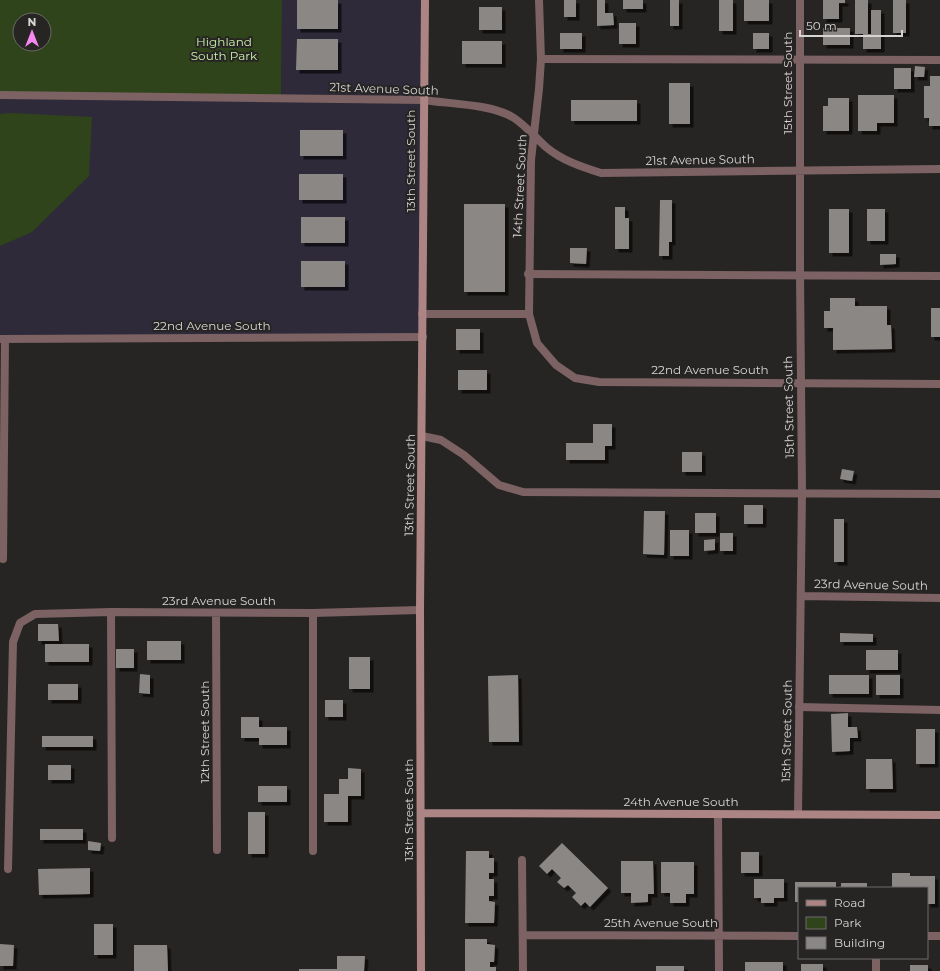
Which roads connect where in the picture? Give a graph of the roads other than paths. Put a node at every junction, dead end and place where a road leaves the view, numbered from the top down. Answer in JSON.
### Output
{"nodes":[{"id":1,"x":425,"y":0,"type":"edge"},
{"id":2,"x":539,"y":0,"type":"edge"},
{"id":3,"x":800,"y":0,"type":"edge"},
{"id":4,"x":541,"y":58,"type":"junction"},
{"id":5,"x":800,"y":59,"type":"junction"},
{"id":6,"x":940,"y":60,"type":"edge"},
{"id":7,"x":0,"y":95,"type":"edge"},
{"id":8,"x":424,"y":100,"type":"junction"},
{"id":9,"x":534,"y":134,"type":"junction"},
{"id":10,"x":940,"y":169,"type":"edge"},
{"id":11,"x":800,"y":171,"type":"junction"},
{"id":12,"x":528,"y":274,"type":"junction"},
{"id":13,"x":800,"y":274,"type":"junction"},
{"id":14,"x":940,"y":276,"type":"edge"},
{"id":15,"x":422,"y":314,"type":"junction"},
{"id":16,"x":529,"y":314,"type":"junction"},
{"id":17,"x":423,"y":337,"type":"junction"},
{"id":18,"x":3,"y":339,"type":"edge"},
{"id":19,"x":556,"y":365,"type":"joint"},
{"id":20,"x":801,"y":382,"type":"junction"},
{"id":21,"x":940,"y":384,"type":"edge"},
{"id":22,"x":422,"y":436,"type":"junction"},
{"id":23,"x":802,"y":492,"type":"junction"},
{"id":24,"x":940,"y":494,"type":"edge"},
{"id":25,"x":3,"y":559,"type":"dead end"},
{"id":26,"x":801,"y":596,"type":"junction"},
{"id":27,"x":940,"y":598,"type":"edge"},
{"id":28,"x":420,"y":610,"type":"junction"},
{"id":29,"x":111,"y":612,"type":"junction"},
{"id":30,"x":216,"y":614,"type":"junction"},
{"id":31,"x":313,"y":614,"type":"junction"},
{"id":32,"x":799,"y":708,"type":"junction"},
{"id":33,"x":940,"y":710,"type":"edge"},
{"id":34,"x":421,"y":812,"type":"junction"},
{"id":35,"x":718,"y":814,"type":"junction"},
{"id":36,"x":798,"y":814,"type":"junction"},
{"id":37,"x":940,"y":815,"type":"edge"},
{"id":38,"x":112,"y":838,"type":"dead end"},
{"id":39,"x":217,"y":850,"type":"dead end"},
{"id":40,"x":313,"y":851,"type":"dead end"},
{"id":41,"x":522,"y":860,"type":"dead end"},
{"id":42,"x":8,"y":869,"type":"dead end"},
{"id":43,"x":523,"y":935,"type":"junction"},
{"id":44,"x":718,"y":936,"type":"junction"},
{"id":45,"x":798,"y":936,"type":"edge"},
{"id":46,"x":928,"y":936,"type":"edge"},
{"id":47,"x":940,"y":936,"type":"edge"},
{"id":48,"x":876,"y":959,"type":"edge"},
{"id":49,"x":421,"y":971,"type":"edge"},
{"id":50,"x":523,"y":971,"type":"edge"},
{"id":51,"x":718,"y":971,"type":"edge"},
{"id":52,"x":876,"y":971,"type":"edge"}],
"edges":[{"from":1,"to":8,"type":"street","name":"13th Street South"},
{"from":2,"to":4,"type":"street","name":"14th Street South"},
{"from":3,"to":5,"type":"street","name":"15th Street South"},
{"from":4,"to":5,"type":"street"},
{"from":4,"to":9,"type":"street","name":"14th Street South"},
{"from":5,"to":6,"type":"street"},
{"from":5,"to":11,"type":"street","name":"15th Street South"},
{"from":7,"to":8,"type":"street","name":"21st Avenue South"},
{"from":8,"to":9,"type":"street","name":"21st Avenue South"},
{"from":8,"to":15,"type":"street","name":"13th Street South"},
{"from":9,"to":11,"type":"street","name":"21st Avenue South"},
{"from":9,"to":12,"type":"street","name":"14th Street South"},
{"from":10,"to":11,"type":"street","name":"21st Avenue South"},
{"from":11,"to":13,"type":"street","name":"15th Street South"},
{"from":12,"to":13,"type":"street"},
{"from":12,"to":16,"type":"street","name":"14th Street South"},
{"from":13,"to":14,"type":"street"},
{"from":13,"to":20,"type":"street","name":"15th Street South"},
{"from":15,"to":16,"type":"street"},
{"from":15,"to":17,"type":"street","name":"13th Street South"},
{"from":16,"to":19,"type":"street","name":"14th Street South"},
{"from":17,"to":18,"type":"street","name":"22nd Avenue South"},
{"from":17,"to":22,"type":"street","name":"13th Street South"},
{"from":18,"to":25,"type":"street"},
{"from":19,"to":20,"type":"street","name":"22nd Avenue South"},
{"from":20,"to":21,"type":"street","name":"22nd Avenue South"},
{"from":20,"to":23,"type":"street","name":"15th Street South"},
{"from":22,"to":23,"type":"street"},
{"from":22,"to":28,"type":"street","name":"13th Street South"},
{"from":23,"to":24,"type":"street"},
{"from":23,"to":26,"type":"street","name":"15th Street South"},
{"from":26,"to":27,"type":"street","name":"23rd Avenue South"},
{"from":26,"to":32,"type":"street","name":"15th Street South"},
{"from":28,"to":31,"type":"street","name":"23rd Avenue South"},
{"from":28,"to":34,"type":"street","name":"13th Street South"},
{"from":29,"to":30,"type":"street","name":"23rd Avenue South"},
{"from":29,"to":38,"type":"street"},
{"from":29,"to":42,"type":"street","name":"23rd Avenue South"},
{"from":30,"to":31,"type":"street","name":"23rd Avenue South"},
{"from":30,"to":39,"type":"street","name":"12th Street South"},
{"from":31,"to":40,"type":"street"},
{"from":32,"to":33,"type":"street"},
{"from":32,"to":36,"type":"street","name":"15th Street South"},
{"from":34,"to":35,"type":"street","name":"24th Avenue South"},
{"from":34,"to":49,"type":"street","name":"13th Street South"},
{"from":35,"to":36,"type":"street","name":"24th Avenue South"},
{"from":35,"to":44,"type":"street"},
{"from":36,"to":37,"type":"street","name":"24th Avenue South"},
{"from":41,"to":43,"type":"street"},
{"from":43,"to":44,"type":"street","name":"25th Avenue South"},
{"from":43,"to":50,"type":"street"},
{"from":44,"to":45,"type":"street","name":"25th Avenue South"},
{"from":44,"to":51,"type":"street"},
{"from":46,"to":47,"type":"street"},
{"from":48,"to":52,"type":"street"}]}
